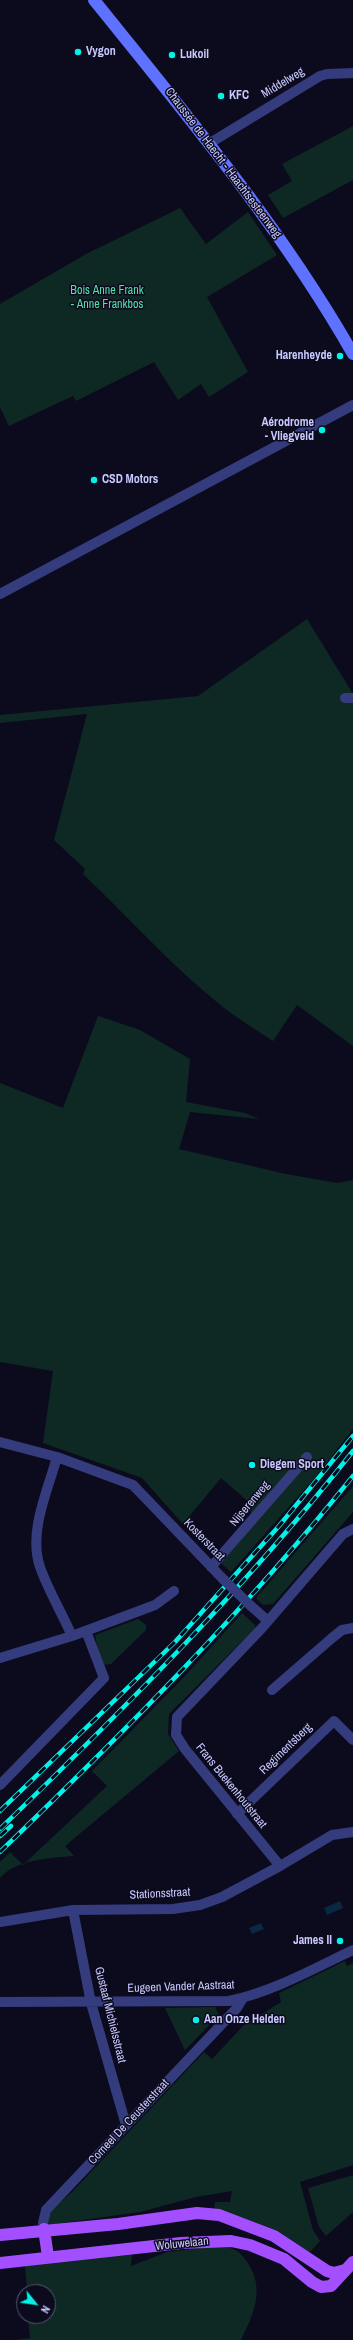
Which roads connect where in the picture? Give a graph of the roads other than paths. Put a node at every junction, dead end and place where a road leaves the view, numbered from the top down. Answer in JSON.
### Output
{"nodes":[{"id":1,"x":94,"y":0,"type":"edge"},
{"id":2,"x":353,"y":73,"type":"edge"},
{"id":3,"x":210,"y":142,"type":"junction"},
{"id":4,"x":353,"y":354,"type":"edge"},
{"id":5,"x":353,"y":405,"type":"edge"},
{"id":6,"x":0,"y":594,"type":"edge"},
{"id":7,"x":0,"y":1442,"type":"edge"},
{"id":8,"x":57,"y":1457,"type":"junction"},
{"id":9,"x":307,"y":1457,"type":"dead end"},
{"id":10,"x":353,"y":1528,"type":"edge"},
{"id":11,"x":211,"y":1567,"type":"junction"},
{"id":12,"x":174,"y":1591,"type":"dead end"},
{"id":13,"x":268,"y":1621,"type":"junction"},
{"id":14,"x":353,"y":1628,"type":"edge"},
{"id":15,"x":86,"y":1631,"type":"junction"},
{"id":16,"x":72,"y":1636,"type":"junction"},
{"id":17,"x":0,"y":1658,"type":"edge"},
{"id":18,"x":272,"y":1690,"type":"dead end"},
{"id":19,"x":353,"y":1740,"type":"edge"},
{"id":20,"x":0,"y":1785,"type":"edge"},
{"id":21,"x":237,"y":1814,"type":"junction"},
{"id":22,"x":353,"y":1832,"type":"edge"},
{"id":23,"x":280,"y":1866,"type":"junction"},
{"id":24,"x":73,"y":1910,"type":"junction"},
{"id":25,"x":0,"y":1922,"type":"edge"},
{"id":26,"x":353,"y":1950,"type":"edge"},
{"id":27,"x":243,"y":1998,"type":"junction"},
{"id":28,"x":0,"y":2002,"type":"edge"},
{"id":29,"x":91,"y":2003,"type":"junction"},
{"id":30,"x":126,"y":2125,"type":"junction"},
{"id":31,"x":44,"y":2229,"type":"junction"},
{"id":32,"x":0,"y":2235,"type":"edge"},
{"id":33,"x":48,"y":2257,"type":"junction"},
{"id":34,"x":0,"y":2263,"type":"edge"},
{"id":35,"x":349,"y":2266,"type":"edge"}],
"edges":[{"from":1,"to":3,"type":"main road","name":"Chaussée de Haecht - Haachtsesteenweg"},
{"from":2,"to":3,"type":"street","name":"Middelweg"},
{"from":3,"to":4,"type":"main road","name":"Chaussée de Haecht - Haachtsesteenweg"},
{"from":5,"to":6,"type":"street"},
{"from":7,"to":8,"type":"street","name":"Kosterstraat"},
{"from":8,"to":11,"type":"street","name":"Kosterstraat"},
{"from":8,"to":16,"type":"street"},
{"from":9,"to":11,"type":"street","name":"Nijserenweg"},
{"from":10,"to":13,"type":"street"},
{"from":11,"to":13,"type":"street","name":"Kosterstraat","bridge":true},
{"from":12,"to":15,"type":"street"},
{"from":13,"to":21,"type":"street","name":"Frans Buekenhoutstraat"},
{"from":14,"to":18,"type":"street"},
{"from":15,"to":16,"type":"street"},
{"from":15,"to":20,"type":"street"},
{"from":16,"to":17,"type":"street"},
{"from":19,"to":21,"type":"street","name":"Regimentsberg"},
{"from":21,"to":23,"type":"street","name":"Frans Buekenhoutstraat"},
{"from":22,"to":23,"type":"street","name":"Stationsstraat"},
{"from":23,"to":24,"type":"street","name":"Stationsstraat"},
{"from":24,"to":25,"type":"street","name":"Stationsstraat"},
{"from":24,"to":29,"type":"street","name":"Gustaaf Michielsstraat"},
{"from":26,"to":27,"type":"street","name":"Eugeen Vander Aastraat"},
{"from":27,"to":29,"type":"street","name":"Eugeen Vander Aastraat"},
{"from":27,"to":30,"type":"street","name":"Corneel De Ceusterstraat"},
{"from":28,"to":29,"type":"street","name":"Eugeen Vander Aastraat"},
{"from":29,"to":30,"type":"street","name":"Gustaaf Michielsstraat"},
{"from":30,"to":31,"type":"street","name":"Corneel De Ceusterstraat"},
{"from":31,"to":32,"type":"main road","name":"Woluwelaan"},
{"from":31,"to":33,"type":"main road","name":"Corneel De Ceusterstraat"},
{"from":31,"to":35,"type":"main road","name":"Woluwelaan"},
{"from":33,"to":34,"type":"main road","name":"Woluwelaan"},
{"from":33,"to":35,"type":"main road","name":"Woluwelaan"}]}
